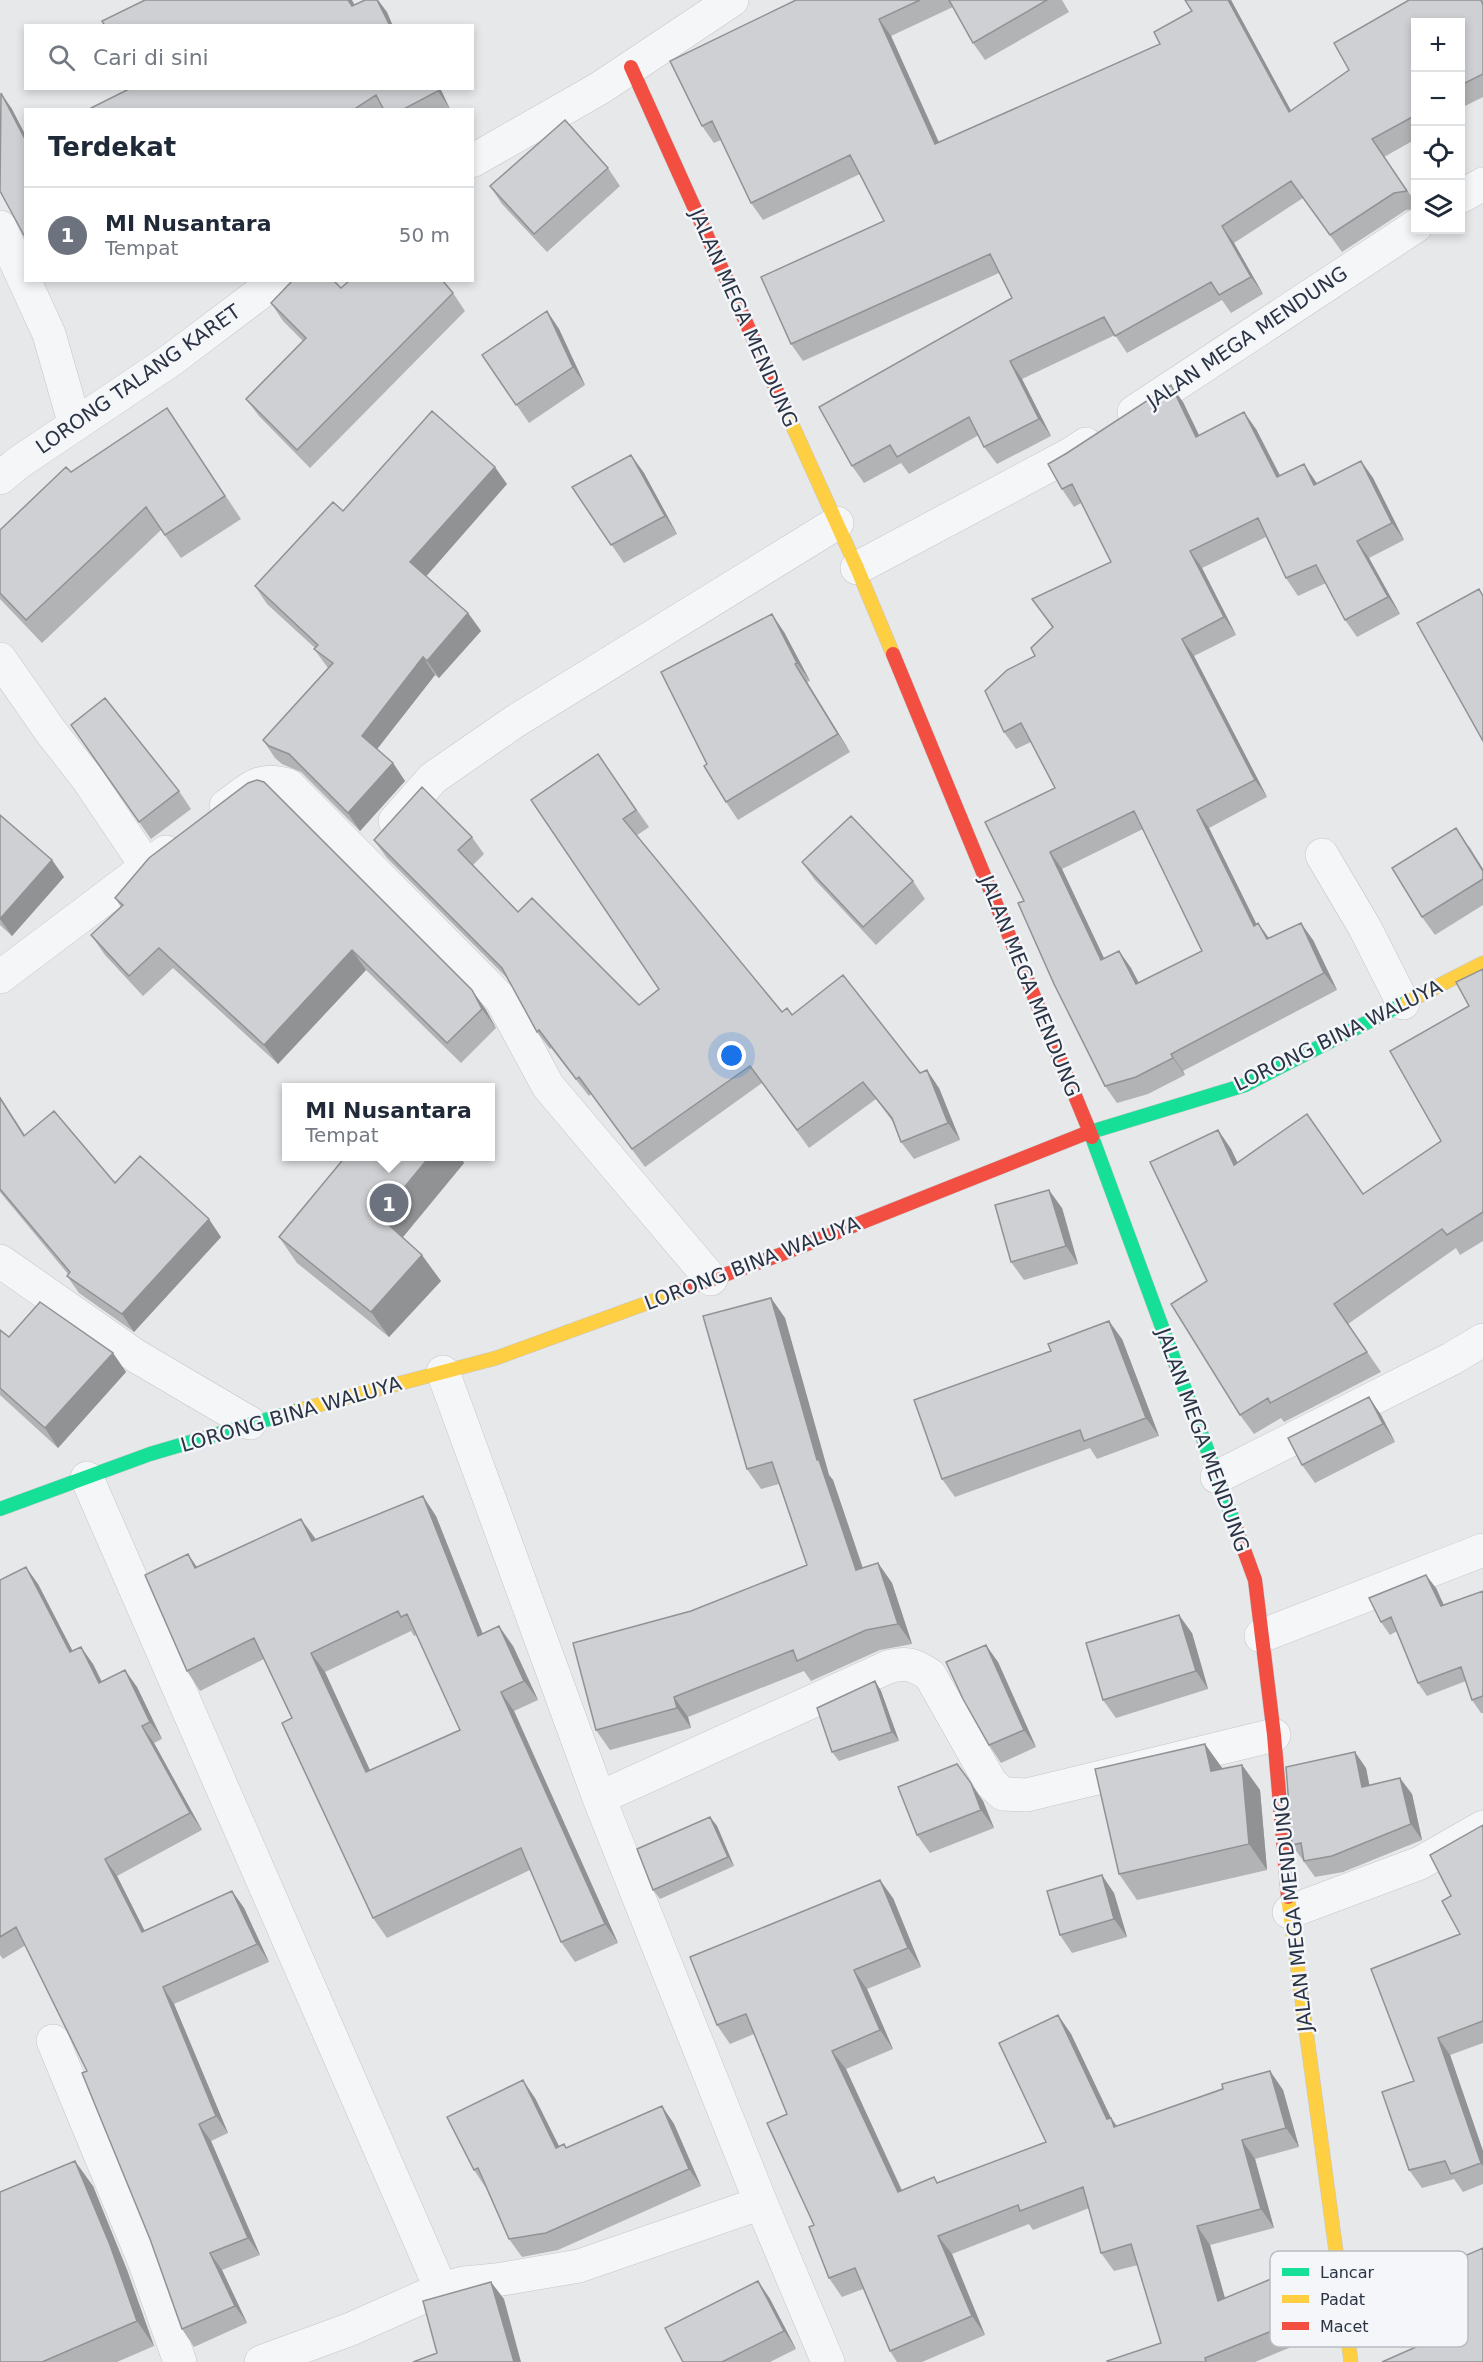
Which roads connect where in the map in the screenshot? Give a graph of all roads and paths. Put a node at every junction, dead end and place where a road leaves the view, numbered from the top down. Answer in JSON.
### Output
{"nodes":[{"id":1,"x":732,"y":0,"type":"edge"},
{"id":2,"x":631,"y":67,"type":"junction"},
{"id":3,"x":474,"y":160,"type":"edge"},
{"id":4,"x":1483,"y":184,"type":"edge"},
{"id":5,"x":1465,"y":195,"type":"edge"},
{"id":6,"x":0,"y":227,"type":"edge"},
{"id":7,"x":1411,"y":229,"type":"edge"},
{"id":8,"x":24,"y":279,"type":"edge"},
{"id":9,"x":25,"y":282,"type":"edge"},
{"id":10,"x":274,"y":282,"type":"edge"},
{"id":11,"x":75,"y":425,"type":"junction"},
{"id":12,"x":0,"y":478,"type":"edge"},
{"id":13,"x":837,"y":523,"type":"junction"},
{"id":14,"x":857,"y":568,"type":"junction"},
{"id":15,"x":0,"y":659,"type":"edge"},
{"id":16,"x":1322,"y":855,"type":"dead end"},
{"id":17,"x":362,"y":858,"type":"junction"},
{"id":18,"x":147,"y":867,"type":"junction"},
{"id":19,"x":1483,"y":963,"type":"edge"},
{"id":20,"x":0,"y":977,"type":"edge"},
{"id":21,"x":1403,"y":1003,"type":"junction"},
{"id":22,"x":1090,"y":1131,"type":"junction"},
{"id":23,"x":0,"y":1261,"type":"edge"},
{"id":24,"x":711,"y":1279,"type":"junction"},
{"id":25,"x":1483,"y":1340,"type":"edge"},
{"id":26,"x":443,"y":1372,"type":"junction"},
{"id":27,"x":250,"y":1423,"type":"junction"},
{"id":28,"x":1217,"y":1477,"type":"junction"},
{"id":29,"x":87,"y":1478,"type":"junction"},
{"id":30,"x":0,"y":1509,"type":"edge"},
{"id":31,"x":1483,"y":1550,"type":"edge"},
{"id":32,"x":1261,"y":1636,"type":"junction"},
{"id":33,"x":1275,"y":1735,"type":"junction"},
{"id":34,"x":599,"y":1798,"type":"junction"},
{"id":35,"x":1483,"y":1827,"type":"edge"},
{"id":36,"x":1289,"y":1912,"type":"junction"},
{"id":37,"x":53,"y":2041,"type":"dead end"},
{"id":38,"x":760,"y":2202,"type":"junction"},
{"id":39,"x":1336,"y":2251,"type":"edge"},
{"id":40,"x":441,"y":2289,"type":"junction"},
{"id":41,"x":1349,"y":2347,"type":"edge"},
{"id":42,"x":180,"y":2362,"type":"edge"},
{"id":43,"x":261,"y":2362,"type":"edge"},
{"id":44,"x":828,"y":2362,"type":"edge"},
{"id":45,"x":1351,"y":2362,"type":"edge"}],
"edges":[{"from":1,"to":2,"type":"street"},
{"from":2,"to":3,"type":"street"},
{"from":2,"to":13,"type":"street","name":"JALAN MEGA MENDUNG"},
{"from":4,"to":5,"type":"street"},
{"from":6,"to":8,"type":"street"},
{"from":7,"to":14,"type":"street","name":"JALAN MEGA MENDUNG"},
{"from":9,"to":11,"type":"street"},
{"from":10,"to":11,"type":"street","name":"LORONG TALANG KARET"},
{"from":11,"to":12,"type":"street","name":"LORONG TALANG KARET"},
{"from":13,"to":14,"type":"street","name":"JALAN MEGA MENDUNG"},
{"from":13,"to":17,"type":"street"},
{"from":14,"to":22,"type":"street","name":"JALAN MEGA MENDUNG"},
{"from":15,"to":18,"type":"street"},
{"from":16,"to":21,"type":"street"},
{"from":17,"to":18,"type":"street"},
{"from":17,"to":24,"type":"street"},
{"from":18,"to":20,"type":"street"},
{"from":19,"to":21,"type":"street","name":"LORONG BINA WALUYA"},
{"from":21,"to":22,"type":"street","name":"LORONG BINA WALUYA"},
{"from":22,"to":24,"type":"street","name":"LORONG BINA WALUYA"},
{"from":22,"to":28,"type":"street","name":"JALAN MEGA MENDUNG"},
{"from":23,"to":27,"type":"street"},
{"from":24,"to":26,"type":"street","name":"LORONG BINA WALUYA"},
{"from":25,"to":28,"type":"street"},
{"from":26,"to":27,"type":"street","name":"LORONG BINA WALUYA"},
{"from":26,"to":34,"type":"street"},
{"from":27,"to":29,"type":"street","name":"LORONG BINA WALUYA"},
{"from":28,"to":32,"type":"street","name":"JALAN MEGA MENDUNG"},
{"from":29,"to":30,"type":"street","name":"LORONG BINA WALUYA"},
{"from":29,"to":40,"type":"street"},
{"from":31,"to":32,"type":"street"},
{"from":32,"to":33,"type":"street","name":"JALAN MEGA MENDUNG"},
{"from":33,"to":34,"type":"street"},
{"from":33,"to":36,"type":"street","name":"JALAN MEGA MENDUNG"},
{"from":34,"to":38,"type":"street"},
{"from":35,"to":36,"type":"street"},
{"from":36,"to":39,"type":"street","name":"JALAN MEGA MENDUNG"},
{"from":37,"to":42,"type":"street"},
{"from":38,"to":40,"type":"street"},
{"from":38,"to":44,"type":"street"},
{"from":40,"to":43,"type":"street"},
{"from":41,"to":45,"type":"street","name":"JALAN MEGA MENDUNG"}]}
